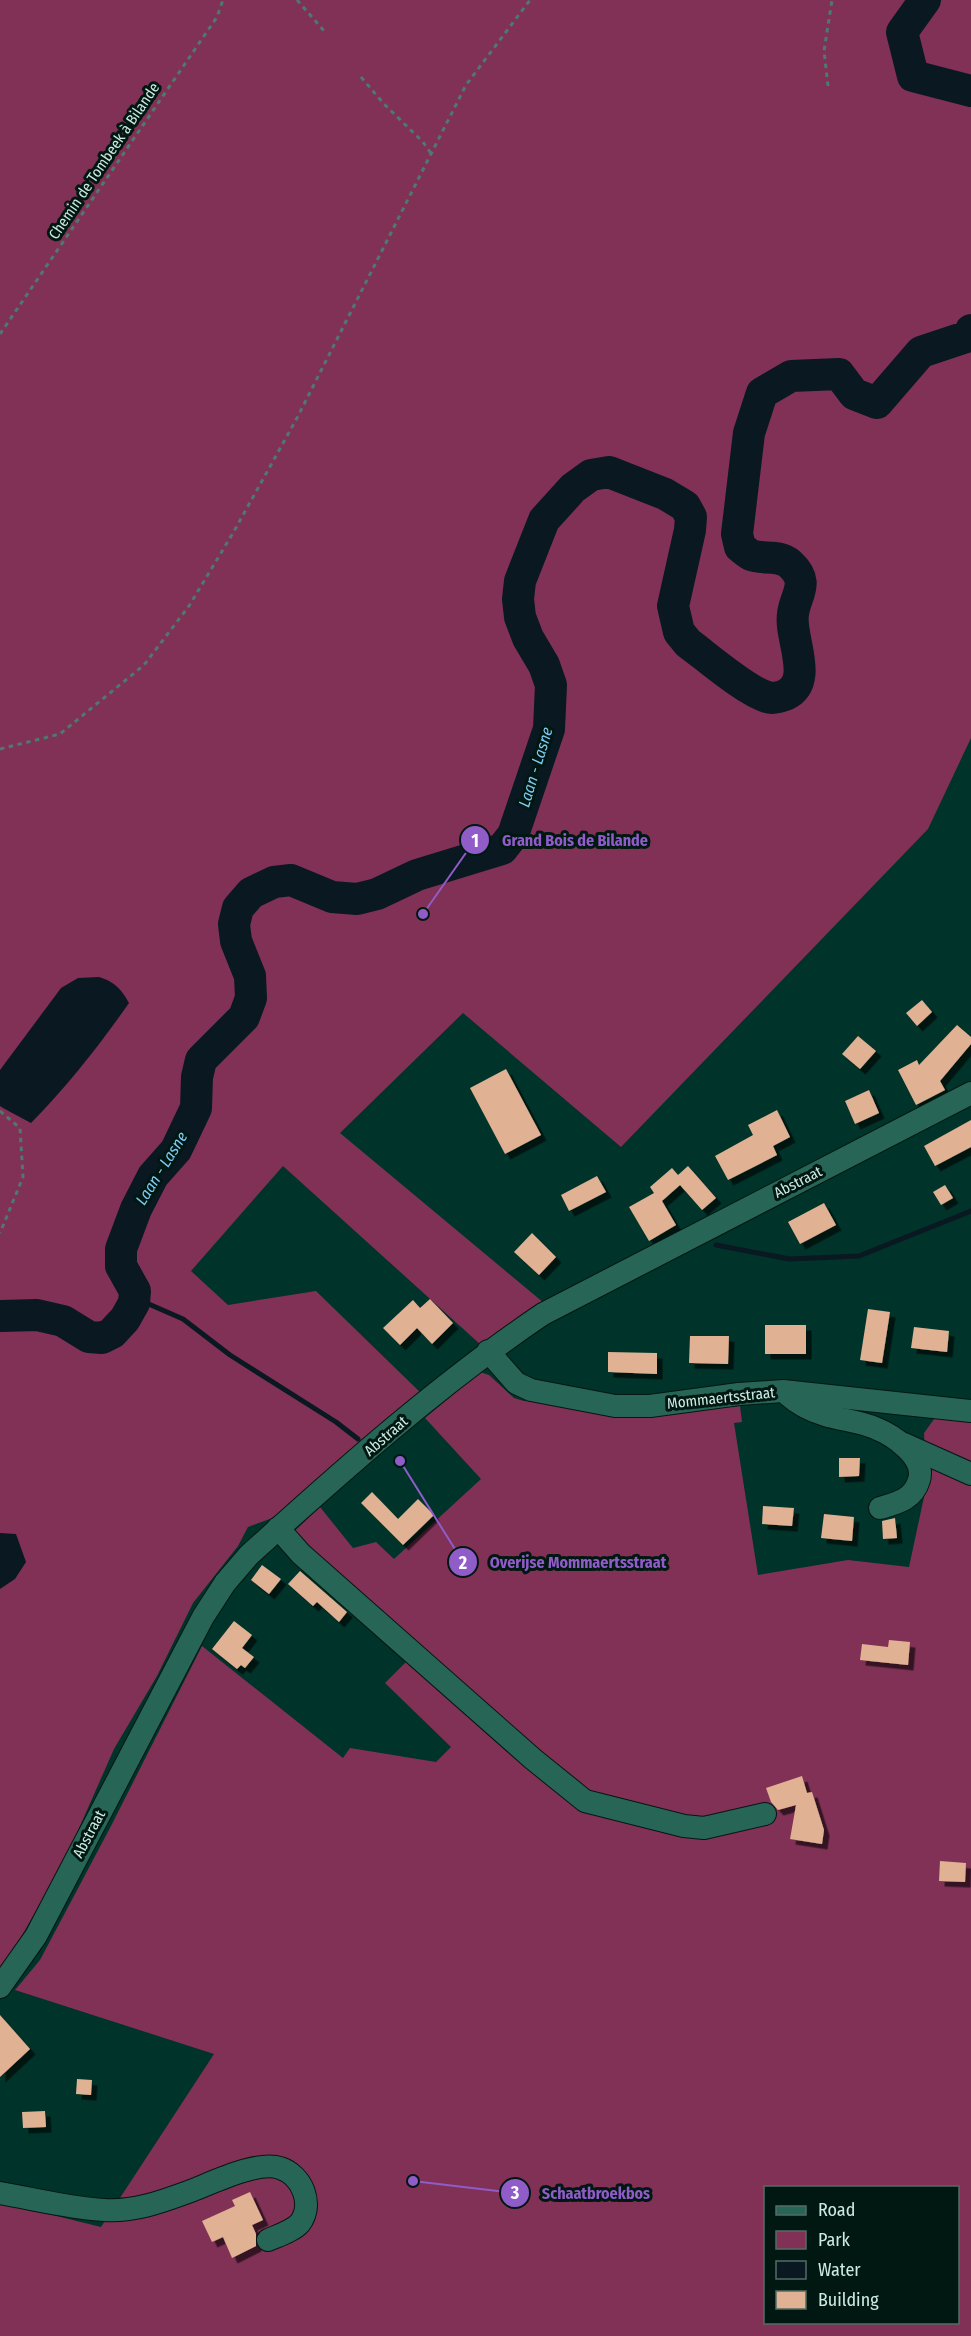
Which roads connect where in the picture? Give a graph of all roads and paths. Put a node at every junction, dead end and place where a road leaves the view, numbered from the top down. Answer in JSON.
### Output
{"nodes":[{"id":1,"x":223,"y":0,"type":"edge"},
{"id":2,"x":297,"y":0,"type":"edge"},
{"id":3,"x":530,"y":0,"type":"edge"},
{"id":4,"x":832,"y":0,"type":"edge"},
{"id":5,"x":326,"y":33,"type":"dead end"},
{"id":6,"x":362,"y":77,"type":"dead end"},
{"id":7,"x":828,"y":86,"type":"dead end"},
{"id":8,"x":432,"y":155,"type":"junction"},
{"id":9,"x":0,"y":334,"type":"edge"},
{"id":10,"x":0,"y":749,"type":"edge"},
{"id":11,"x":971,"y":1092,"type":"edge"},
{"id":12,"x":0,"y":1111,"type":"edge"},
{"id":13,"x":0,"y":1233,"type":"edge"},
{"id":14,"x":488,"y":1351,"type":"junction"},
{"id":15,"x":783,"y":1391,"type":"junction"},
{"id":16,"x":971,"y":1410,"type":"edge"},
{"id":17,"x":900,"y":1442,"type":"junction"},
{"id":18,"x":971,"y":1474,"type":"edge"},
{"id":19,"x":879,"y":1508,"type":"dead end"},
{"id":20,"x":278,"y":1528,"type":"junction"},
{"id":21,"x":765,"y":1814,"type":"dead end"},
{"id":22,"x":0,"y":1987,"type":"edge"},
{"id":23,"x":0,"y":2193,"type":"edge"},
{"id":24,"x":268,"y":2240,"type":"dead end"}],
"edges":[{"from":1,"to":9,"type":"path","name":"Chemin de Tombeek à Bilande"},
{"from":2,"to":5,"type":"path"},
{"from":3,"to":8,"type":"path"},
{"from":4,"to":7,"type":"path"},
{"from":6,"to":8,"type":"path"},
{"from":8,"to":10,"type":"path"},
{"from":11,"to":14,"type":"street","name":"Abstraat"},
{"from":12,"to":13,"type":"path"},
{"from":14,"to":15,"type":"street","name":"Mommaertsstraat"},
{"from":14,"to":20,"type":"street","name":"Abstraat"},
{"from":15,"to":16,"type":"street","name":"Mommaertsstraat"},
{"from":15,"to":17,"type":"street"},
{"from":17,"to":18,"type":"street"},
{"from":17,"to":19,"type":"street"},
{"from":20,"to":21,"type":"street"},
{"from":20,"to":22,"type":"street","name":"Abstraat"},
{"from":23,"to":24,"type":"street"}]}
